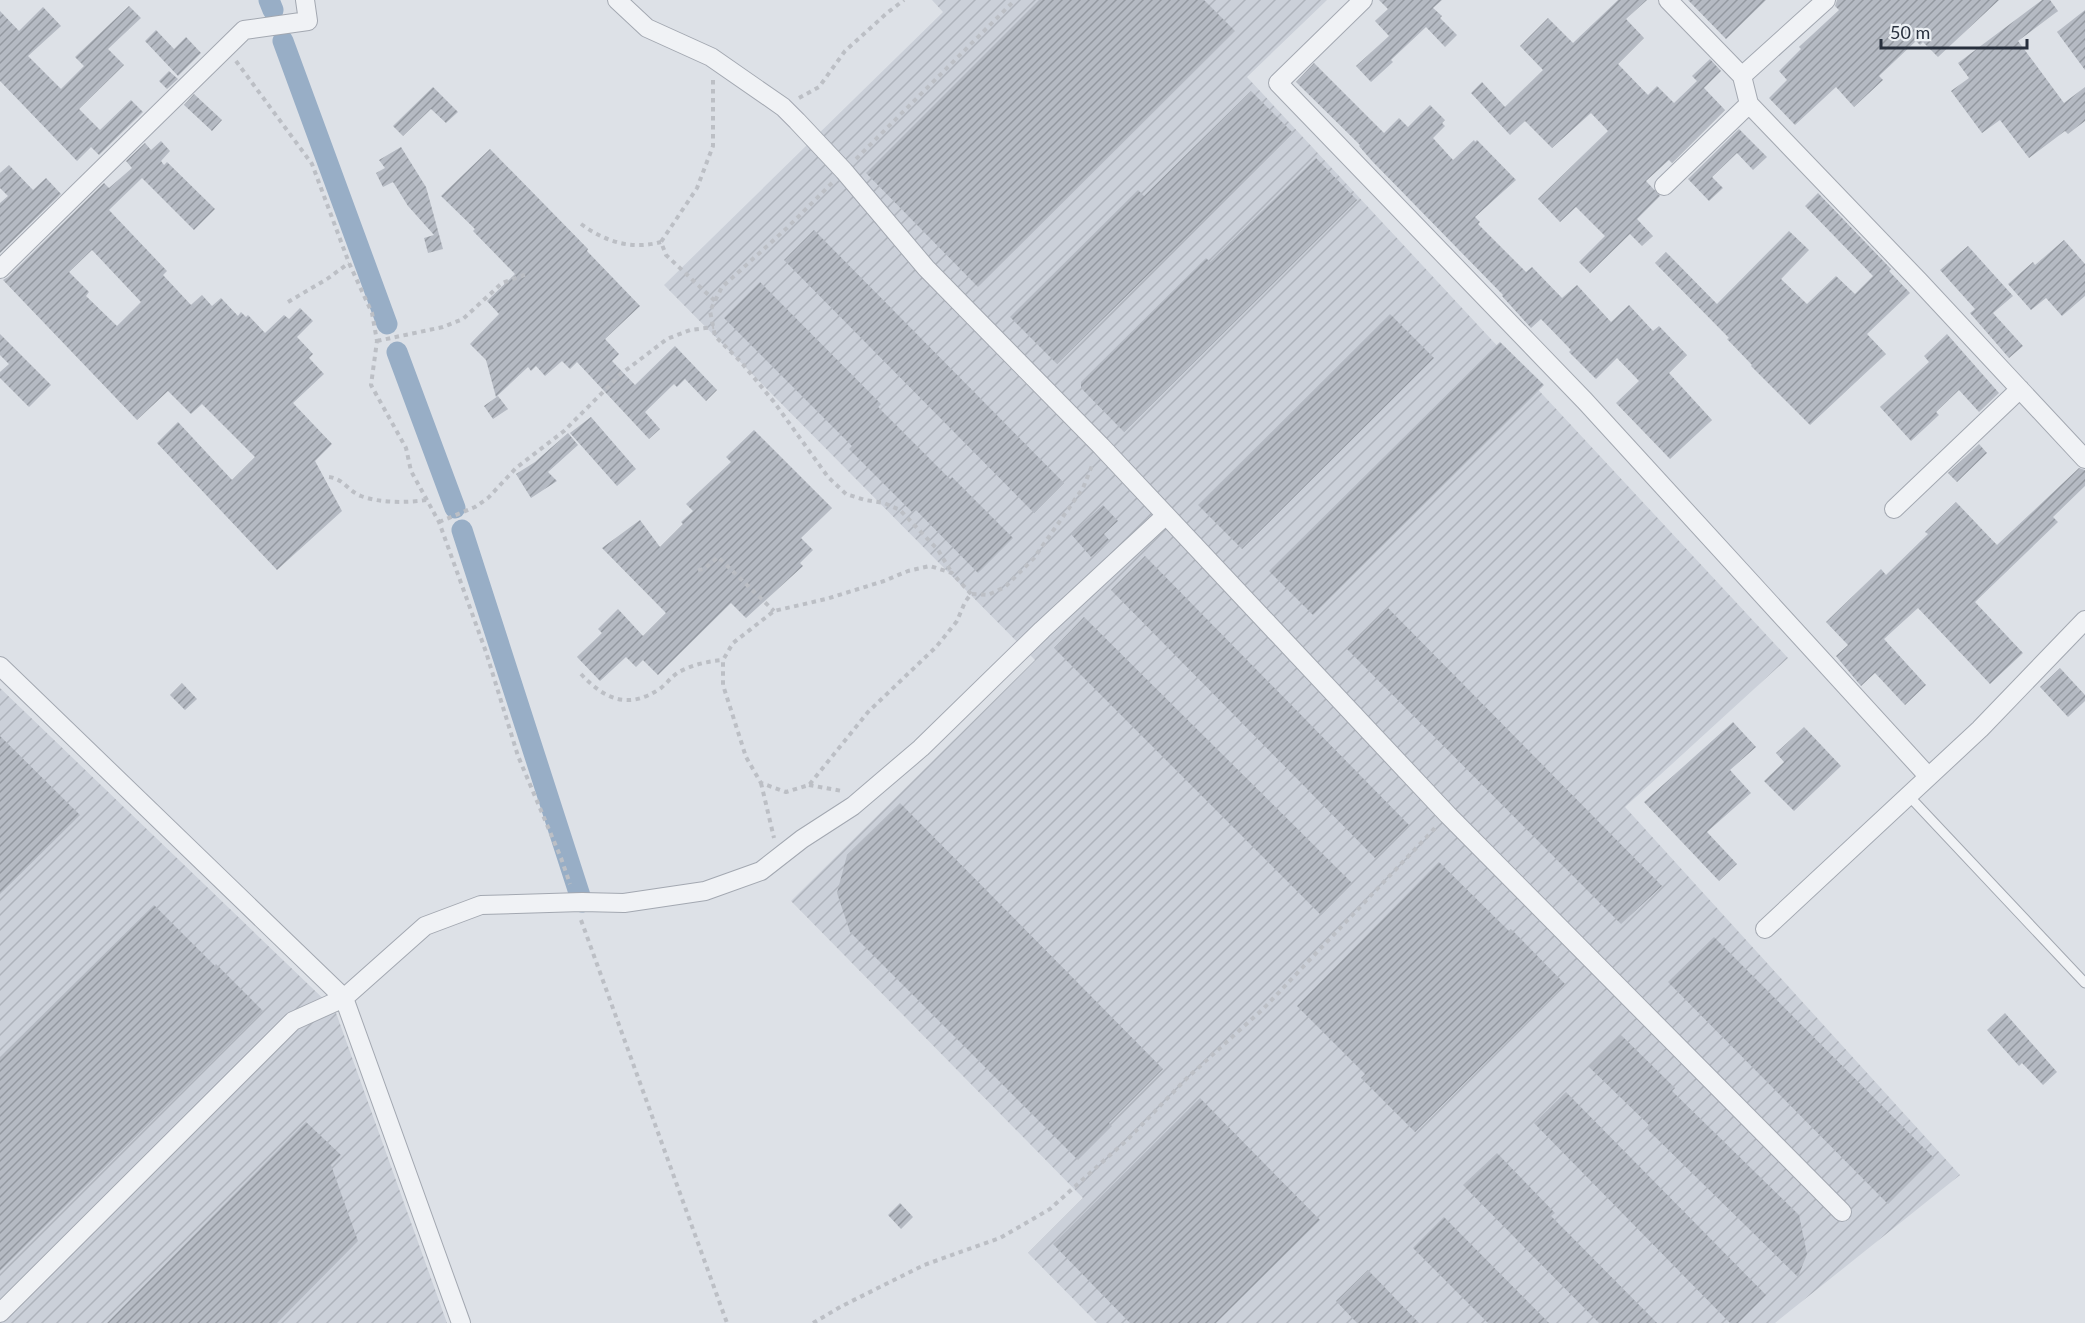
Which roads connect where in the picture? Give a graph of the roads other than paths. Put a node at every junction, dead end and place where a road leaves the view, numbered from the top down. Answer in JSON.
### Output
{"nodes":[{"id":1,"x":305,"y":0,"type":"edge"},
{"id":2,"x":617,"y":0,"type":"edge"},
{"id":3,"x":1363,"y":0,"type":"edge"},
{"id":4,"x":1668,"y":0,"type":"edge"},
{"id":5,"x":1826,"y":0,"type":"edge"},
{"id":6,"x":1742,"y":76,"type":"junction"},
{"id":7,"x":1749,"y":104,"type":"junction"},
{"id":8,"x":1664,"y":186,"type":"dead end"},
{"id":9,"x":0,"y":269,"type":"edge"},
{"id":10,"x":2020,"y":389,"type":"junction"},
{"id":11,"x":2085,"y":459,"type":"edge"},
{"id":12,"x":1894,"y":509,"type":"dead end"},
{"id":13,"x":1165,"y":516,"type":"junction"},
{"id":14,"x":2085,"y":620,"type":"edge"},
{"id":15,"x":0,"y":666,"type":"edge"},
{"id":16,"x":1928,"y":776,"type":"junction"},
{"id":17,"x":1908,"y":795,"type":"junction"},
{"id":18,"x":1766,"y":929,"type":"dead end"},
{"id":19,"x":2085,"y":983,"type":"edge"},
{"id":20,"x":344,"y":998,"type":"junction"},
{"id":21,"x":1842,"y":1212,"type":"dead end"},
{"id":22,"x":0,"y":1313,"type":"edge"},
{"id":23,"x":461,"y":1323,"type":"edge"}],
"edges":[{"from":1,"to":9,"type":"street"},
{"from":2,"to":13,"type":"street"},
{"from":3,"to":16,"type":"street"},
{"from":4,"to":6,"type":"street"},
{"from":5,"to":6,"type":"street"},
{"from":6,"to":7,"type":"street"},
{"from":7,"to":8,"type":"street"},
{"from":7,"to":10,"type":"street"},
{"from":10,"to":11,"type":"street"},
{"from":10,"to":12,"type":"street"},
{"from":13,"to":20,"type":"street"},
{"from":13,"to":21,"type":"street"},
{"from":14,"to":16,"type":"street"},
{"from":15,"to":20,"type":"street"},
{"from":16,"to":17,"type":"street"},
{"from":17,"to":18,"type":"street"},
{"from":17,"to":19,"type":"lane"},
{"from":20,"to":22,"type":"street"},
{"from":20,"to":23,"type":"street"}]}
